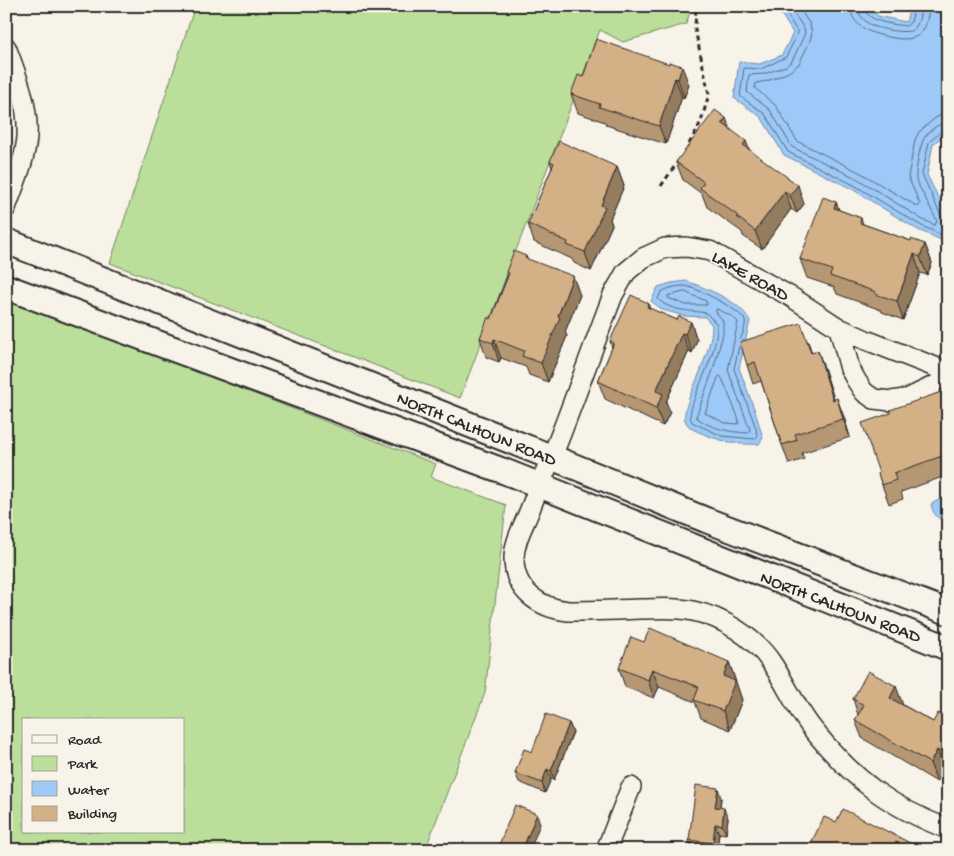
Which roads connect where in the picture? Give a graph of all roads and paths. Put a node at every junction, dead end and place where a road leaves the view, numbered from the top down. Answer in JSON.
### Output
{"nodes":[{"id":1,"x":696,"y":6,"type":"edge"},
{"id":2,"x":6,"y":47,"type":"edge"},
{"id":3,"x":687,"y":148,"type":"edge"},
{"id":4,"x":682,"y":155,"type":"edge"},
{"id":5,"x":661,"y":186,"type":"dead end"},
{"id":6,"x":6,"y":208,"type":"edge"},
{"id":7,"x":6,"y":241,"type":"edge"},
{"id":8,"x":6,"y":287,"type":"edge"},
{"id":9,"x":839,"y":328,"type":"junction"},
{"id":10,"x":948,"y":372,"type":"edge"},
{"id":11,"x":948,"y":379,"type":"edge"},
{"id":12,"x":551,"y":457,"type":"junction"},
{"id":13,"x":539,"y":486,"type":"junction"},
{"id":14,"x":878,"y":585,"type":"junction"},
{"id":15,"x":948,"y":612,"type":"edge"},
{"id":16,"x":867,"y":616,"type":"junction"},
{"id":17,"x":948,"y":648,"type":"edge"},
{"id":18,"x":631,"y":787,"type":"dead end"},
{"id":19,"x":948,"y":829,"type":"edge"},
{"id":20,"x":606,"y":850,"type":"edge"}],
"edges":[{"from":1,"to":3,"type":"path"},
{"from":2,"to":6,"type":"street"},
{"from":4,"to":5,"type":"path"},
{"from":7,"to":12,"type":"main road","name":"NORTH CALHOUN ROAD"},
{"from":8,"to":13,"type":"main road","name":"NORTH CALHOUN ROAD"},
{"from":9,"to":10,"type":"street","name":"LAKE ROAD"},
{"from":9,"to":11,"type":"street"},
{"from":9,"to":12,"type":"street","name":"LAKE ROAD"},
{"from":12,"to":13,"type":"street","name":"LAKE ROAD"},
{"from":12,"to":14,"type":"main road","name":"NORTH CALHOUN ROAD"},
{"from":13,"to":16,"type":"main road","name":"NORTH CALHOUN ROAD"},
{"from":13,"to":19,"type":"street","name":"LAKE ROAD"},
{"from":14,"to":15,"type":"main road","name":"NORTH CALHOUN ROAD"},
{"from":14,"to":16,"type":"main road"},
{"from":16,"to":17,"type":"main road","name":"NORTH CALHOUN ROAD"},
{"from":18,"to":20,"type":"street"}]}
